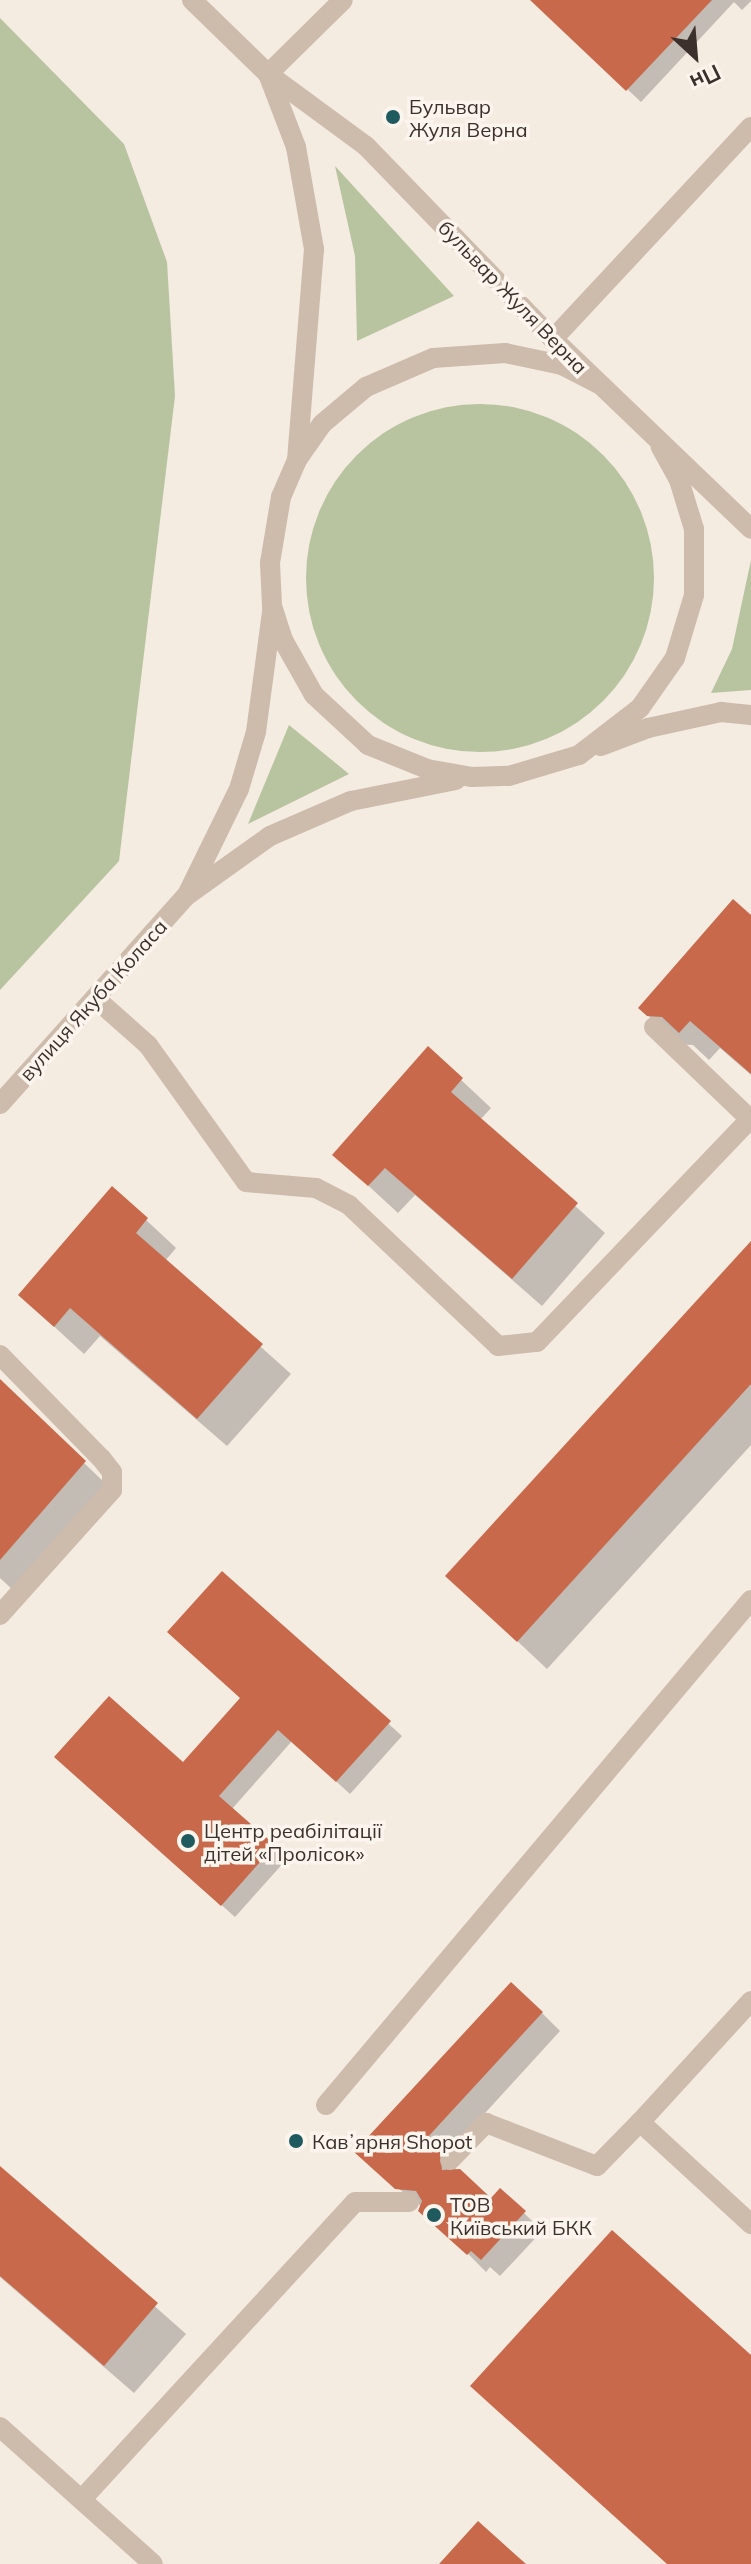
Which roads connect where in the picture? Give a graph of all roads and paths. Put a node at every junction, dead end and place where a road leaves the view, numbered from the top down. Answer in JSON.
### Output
{"nodes":[{"id":1,"x":192,"y":0,"type":"edge"},
{"id":2,"x":343,"y":0,"type":"edge"},
{"id":3,"x":268,"y":74,"type":"junction"},
{"id":4,"x":751,"y":127,"type":"edge"},
{"id":5,"x":553,"y":339,"type":"junction"},
{"id":6,"x":599,"y":384,"type":"junction"},
{"id":7,"x":661,"y":447,"type":"junction"},
{"id":8,"x":297,"y":460,"type":"junction"},
{"id":9,"x":751,"y":529,"type":"edge"},
{"id":10,"x":272,"y":606,"type":"junction"},
{"id":11,"x":751,"y":715,"type":"edge"},
{"id":12,"x":579,"y":755,"type":"junction"},
{"id":13,"x":472,"y":777,"type":"junction"},
{"id":14,"x":186,"y":896,"type":"junction"},
{"id":15,"x":95,"y":998,"type":"junction"},
{"id":16,"x":654,"y":1027,"type":"dead end"},
{"id":17,"x":0,"y":1104,"type":"edge"},
{"id":18,"x":750,"y":1119,"type":"edge"},
{"id":19,"x":0,"y":1355,"type":"edge"},
{"id":20,"x":751,"y":1600,"type":"edge"},
{"id":21,"x":0,"y":1615,"type":"edge"},
{"id":22,"x":751,"y":2001,"type":"edge"},
{"id":23,"x":326,"y":2105,"type":"dead end"},
{"id":24,"x":640,"y":2122,"type":"junction"},
{"id":25,"x":450,"y":2160,"type":"dead end"},
{"id":26,"x":409,"y":2202,"type":"dead end"},
{"id":27,"x":751,"y":2224,"type":"edge"},
{"id":28,"x":0,"y":2427,"type":"edge"},
{"id":29,"x":82,"y":2499,"type":"junction"},
{"id":30,"x":153,"y":2564,"type":"edge"}],
"edges":[{"from":1,"to":3,"type":"street","name":"бульвар Жуля Верна"},
{"from":2,"to":3,"type":"street"},
{"from":3,"to":5,"type":"street","name":"бульвар Жуля Верна"},
{"from":3,"to":8,"type":"street","name":"бульвар Жуля Верна"},
{"from":4,"to":5,"type":"street"},
{"from":5,"to":6,"type":"street","name":"бульвар Жуля Верна"},
{"from":6,"to":7,"type":"street","name":"бульвар Жуля Верна"},
{"from":6,"to":8,"type":"street"},
{"from":7,"to":9,"type":"street","name":"бульвар Жуля Верна"},
{"from":7,"to":12,"type":"street"},
{"from":8,"to":10,"type":"street"},
{"from":10,"to":13,"type":"street"},
{"from":10,"to":14,"type":"street","name":"вулиця Якуба Коласа"},
{"from":11,"to":12,"type":"street"},
{"from":12,"to":13,"type":"street"},
{"from":13,"to":14,"type":"street","name":"вулиця Якуба Коласа"},
{"from":14,"to":15,"type":"street","name":"вулиця Якуба Коласа"},
{"from":15,"to":17,"type":"street","name":"вулиця Якуба Коласа"},
{"from":15,"to":18,"type":"street"},
{"from":16,"to":18,"type":"street"},
{"from":19,"to":21,"type":"street"},
{"from":20,"to":23,"type":"street"},
{"from":22,"to":24,"type":"street"},
{"from":24,"to":25,"type":"street"},
{"from":24,"to":27,"type":"street"},
{"from":26,"to":29,"type":"street"},
{"from":28,"to":29,"type":"street"},
{"from":29,"to":30,"type":"street"}]}
